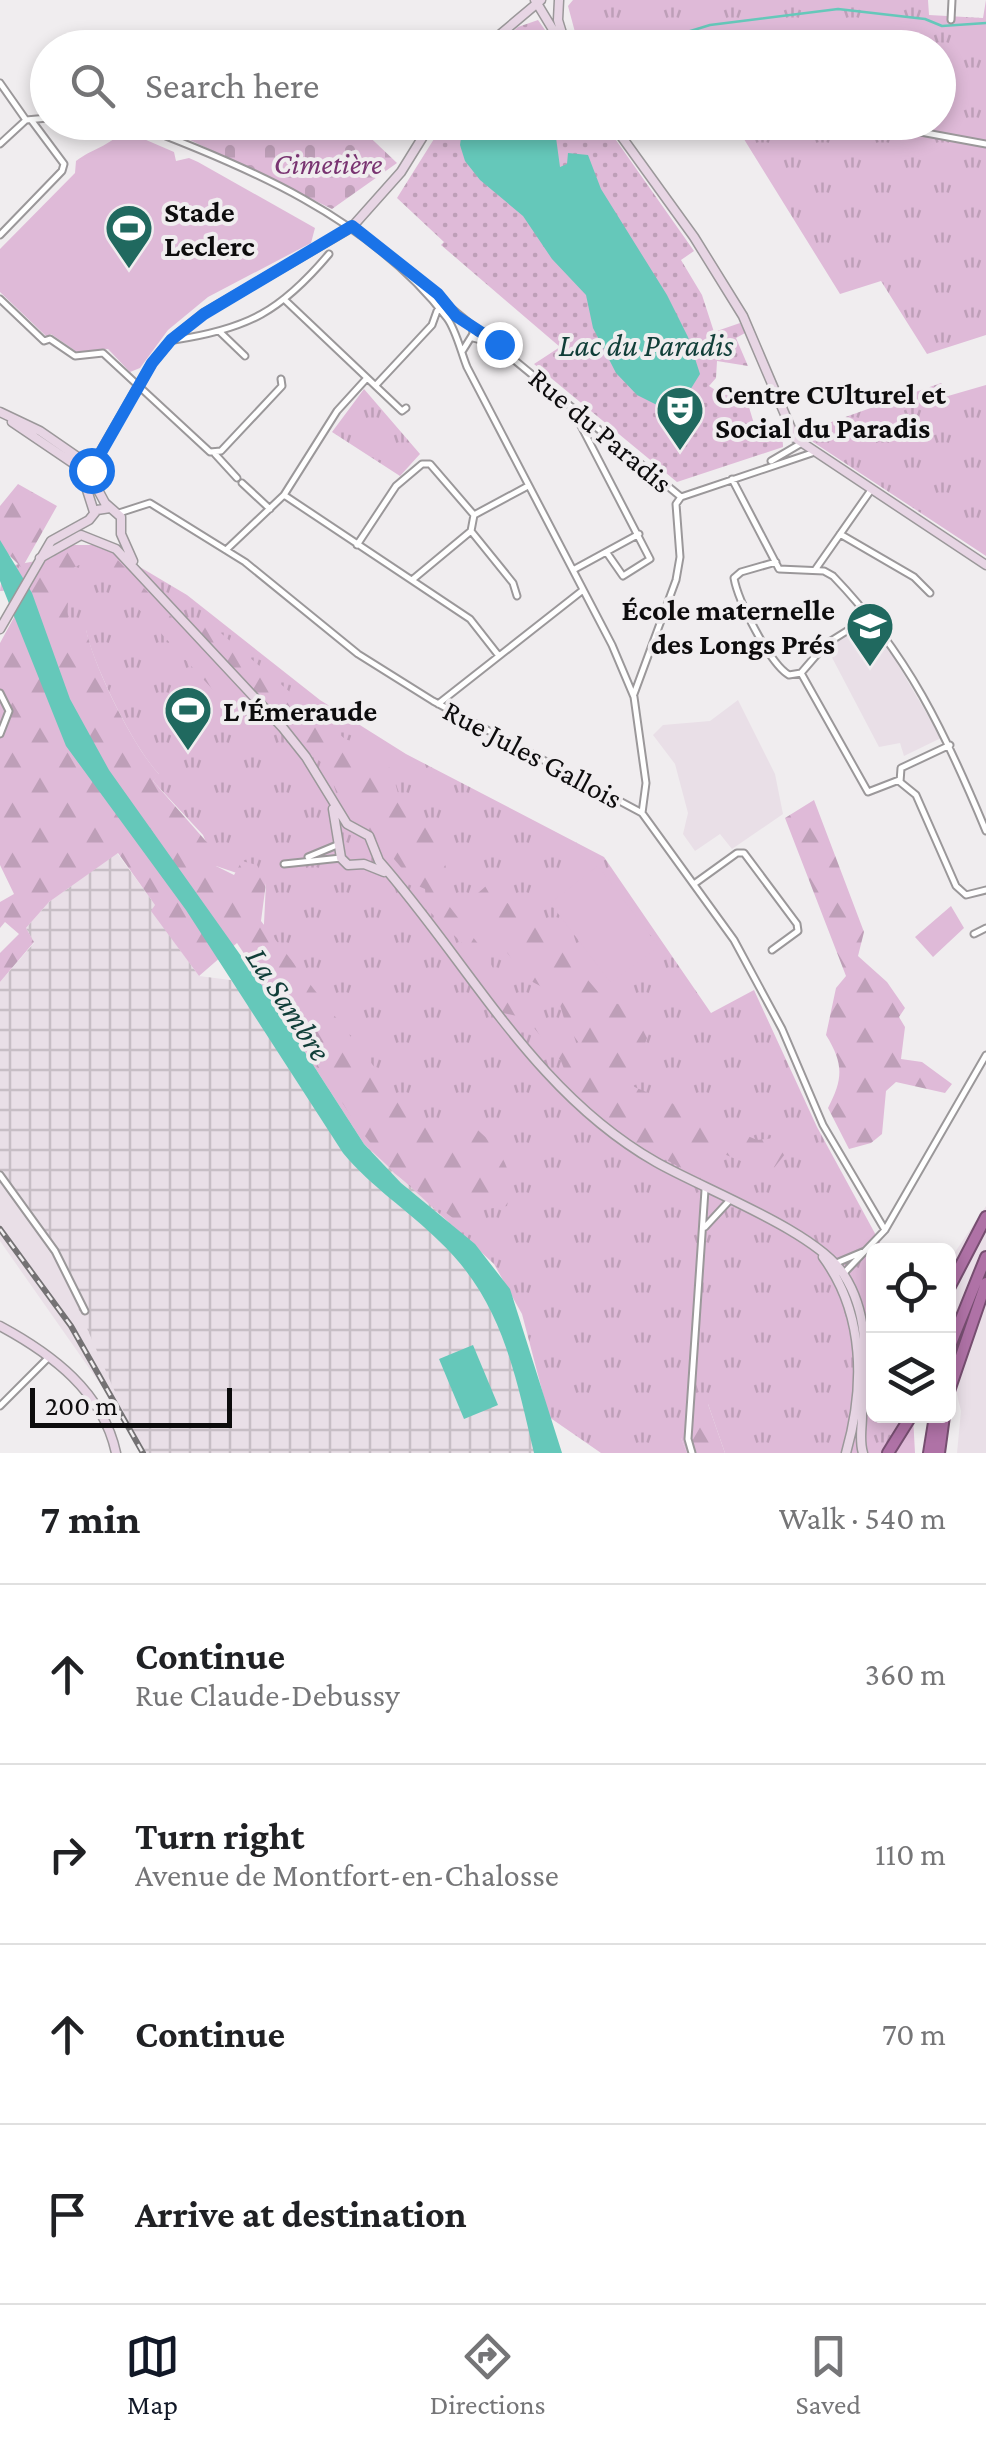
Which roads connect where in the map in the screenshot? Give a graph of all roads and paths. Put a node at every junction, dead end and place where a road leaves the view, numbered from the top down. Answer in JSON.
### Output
{"nodes":[{"id":1,"x":559,"y":0,"type":"edge"},
{"id":2,"x":952,"y":0,"type":"edge"},
{"id":3,"x":538,"y":1,"type":"edge"},
{"id":4,"x":951,"y":20,"type":"dead end"},
{"id":5,"x":505,"y":30,"type":"edge"},
{"id":6,"x":555,"y":30,"type":"edge"},
{"id":7,"x":561,"y":30,"type":"edge"},
{"id":8,"x":1,"y":88,"type":"edge"},
{"id":9,"x":29,"y":120,"type":"joint"},
{"id":10,"x":956,"y":138,"type":"edge"},
{"id":11,"x":45,"y":140,"type":"edge"},
{"id":12,"x":175,"y":140,"type":"edge"},
{"id":13,"x":421,"y":140,"type":"edge"},
{"id":14,"x":623,"y":140,"type":"edge"},
{"id":15,"x":0,"y":144,"type":"edge"},
{"id":16,"x":986,"y":144,"type":"edge"},
{"id":17,"x":352,"y":226,"type":"junction"},
{"id":18,"x":0,"y":236,"type":"edge"},
{"id":19,"x":329,"y":254,"type":"dead end"},
{"id":20,"x":420,"y":284,"type":"junction"},
{"id":21,"x":0,"y":298,"type":"edge"},
{"id":22,"x":442,"y":299,"type":"junction"},
{"id":23,"x":286,"y":301,"type":"junction"},
{"id":24,"x":436,"y":307,"type":"junction"},
{"id":25,"x":472,"y":324,"type":"junction"},
{"id":26,"x":432,"y":325,"type":"junction"},
{"id":27,"x":450,"y":327,"type":"junction"},
{"id":28,"x":219,"y":331,"type":"junction"},
{"id":29,"x":171,"y":340,"type":"junction"},
{"id":30,"x":456,"y":340,"type":"junction"},
{"id":31,"x":470,"y":340,"type":"junction"},
{"id":32,"x":499,"y":344,"type":"junction"},
{"id":33,"x":462,"y":353,"type":"junction"},
{"id":34,"x":245,"y":356,"type":"dead end"},
{"id":35,"x":368,"y":378,"type":"junction"},
{"id":36,"x":281,"y":380,"type":"dead end"},
{"id":37,"x":376,"y":384,"type":"junction"},
{"id":38,"x":140,"y":386,"type":"junction"},
{"id":39,"x":406,"y":408,"type":"dead end"},
{"id":40,"x":579,"y":411,"type":"junction"},
{"id":41,"x":0,"y":413,"type":"edge"},
{"id":42,"x":15,"y":424,"type":"junction"},
{"id":43,"x":790,"y":430,"type":"junction"},
{"id":44,"x":54,"y":440,"type":"junction"},
{"id":45,"x":801,"y":444,"type":"junction"},
{"id":46,"x":784,"y":452,"type":"junction"},
{"id":47,"x":812,"y":453,"type":"junction"},
{"id":48,"x":215,"y":454,"type":"junction"},
{"id":49,"x":764,"y":465,"type":"junction"},
{"id":50,"x":90,"y":475,"type":"junction"},
{"id":51,"x":732,"y":479,"type":"junction"},
{"id":52,"x":528,"y":486,"type":"junction"},
{"id":53,"x":871,"y":490,"type":"junction"},
{"id":54,"x":284,"y":496,"type":"junction"},
{"id":55,"x":682,"y":497,"type":"junction"},
{"id":56,"x":136,"y":508,"type":"junction"},
{"id":57,"x":270,"y":509,"type":"junction"},
{"id":58,"x":115,"y":511,"type":"junction"},
{"id":59,"x":474,"y":515,"type":"junction"},
{"id":60,"x":92,"y":516,"type":"junction"},
{"id":61,"x":122,"y":530,"type":"junction"},
{"id":62,"x":471,"y":531,"type":"junction"},
{"id":63,"x":639,"y":534,"type":"junction"},
{"id":64,"x":840,"y":534,"type":"junction"},
{"id":65,"x":93,"y":538,"type":"junction"},
{"id":66,"x":106,"y":542,"type":"junction"},
{"id":67,"x":357,"y":545,"type":"junction"},
{"id":68,"x":226,"y":550,"type":"junction"},
{"id":69,"x":607,"y":552,"type":"junction"},
{"id":70,"x":38,"y":562,"type":"junction"},
{"id":71,"x":776,"y":562,"type":"junction"},
{"id":72,"x":986,"y":565,"type":"edge"},
{"id":73,"x":572,"y":570,"type":"junction"},
{"id":74,"x":815,"y":570,"type":"junction"},
{"id":75,"x":411,"y":580,"type":"junction"},
{"id":76,"x":583,"y":590,"type":"junction"},
{"id":77,"x":930,"y":594,"type":"dead end"},
{"id":78,"x":516,"y":596,"type":"dead end"},
{"id":79,"x":168,"y":604,"type":"junction"},
{"id":80,"x":869,"y":616,"type":"junction"},
{"id":81,"x":3,"y":624,"type":"edge"},
{"id":82,"x":498,"y":656,"type":"junction"},
{"id":83,"x":801,"y":673,"type":"junction"},
{"id":84,"x":0,"y":694,"type":"edge"},
{"id":85,"x":634,"y":698,"type":"junction"},
{"id":86,"x":438,"y":704,"type":"junction"},
{"id":87,"x":0,"y":734,"type":"edge"},
{"id":88,"x":950,"y":744,"type":"junction"},
{"id":89,"x":899,"y":780,"type":"junction"},
{"id":90,"x":329,"y":795,"type":"junction"},
{"id":91,"x":642,"y":813,"type":"junction"},
{"id":92,"x":354,"y":830,"type":"junction"},
{"id":93,"x":986,"y":831,"type":"edge"},
{"id":94,"x":339,"y":841,"type":"junction"},
{"id":95,"x":373,"y":852,"type":"junction"},
{"id":96,"x":340,"y":858,"type":"junction"},
{"id":97,"x":299,"y":860,"type":"junction"},
{"id":98,"x":284,"y":864,"type":"dead end"},
{"id":99,"x":364,"y":864,"type":"junction"},
{"id":100,"x":393,"y":877,"type":"junction"},
{"id":101,"x":694,"y":884,"type":"junction"},
{"id":102,"x":986,"y":890,"type":"edge"},
{"id":103,"x":986,"y":928,"type":"edge"},
{"id":104,"x":974,"y":934,"type":"dead end"},
{"id":105,"x":772,"y":950,"type":"dead end"},
{"id":106,"x":986,"y":1055,"type":"edge"},
{"id":107,"x":0,"y":1175,"type":"edge"},
{"id":108,"x":705,"y":1190,"type":"junction"},
{"id":109,"x":718,"y":1196,"type":"junction"},
{"id":110,"x":729,"y":1201,"type":"junction"},
{"id":111,"x":704,"y":1211,"type":"junction"},
{"id":112,"x":986,"y":1216,"type":"edge"},
{"id":113,"x":704,"y":1230,"type":"junction"},
{"id":114,"x":885,"y":1230,"type":"junction"},
{"id":115,"x":873,"y":1243,"type":"edge"},
{"id":116,"x":866,"y":1250,"type":"edge"},
{"id":117,"x":866,"y":1251,"type":"edge"},
{"id":118,"x":986,"y":1256,"type":"edge"},
{"id":119,"x":833,"y":1265,"type":"junction"},
{"id":120,"x":956,"y":1274,"type":"edge"},
{"id":121,"x":840,"y":1275,"type":"junction"},
{"id":122,"x":986,"y":1283,"type":"edge"},
{"id":123,"x":86,"y":1311,"type":"dead end"},
{"id":124,"x":0,"y":1326,"type":"edge"},
{"id":125,"x":956,"y":1333,"type":"edge"},
{"id":126,"x":49,"y":1357,"type":"junction"},
{"id":127,"x":956,"y":1371,"type":"edge"},
{"id":128,"x":0,"y":1406,"type":"edge"},
{"id":129,"x":907,"y":1423,"type":"edge"},
{"id":130,"x":933,"y":1423,"type":"edge"},
{"id":131,"x":943,"y":1423,"type":"edge"},
{"id":132,"x":116,"y":1453,"type":"edge"},
{"id":133,"x":692,"y":1453,"type":"edge"},
{"id":134,"x":846,"y":1453,"type":"edge"},
{"id":135,"x":863,"y":1453,"type":"edge"},
{"id":136,"x":888,"y":1453,"type":"edge"},
{"id":137,"x":930,"y":1453,"type":"edge"},
{"id":138,"x":939,"y":1453,"type":"edge"}],
"edges":[{"from":1,"to":7,"type":"street"},
{"from":2,"to":4,"type":"street"},
{"from":3,"to":5,"type":"street"},
{"from":3,"to":6,"type":"street"},
{"from":8,"to":9,"type":"street"},
{"from":9,"to":15,"type":"street"},
{"from":10,"to":16,"type":"street"},
{"from":11,"to":18,"type":"street"},
{"from":12,"to":17,"type":"street"},
{"from":13,"to":17,"type":"street"},
{"from":14,"to":43,"type":"street"},
{"from":17,"to":20,"type":"street"},
{"from":17,"to":29,"type":"street"},
{"from":19,"to":23,"type":"street"},
{"from":20,"to":22,"type":"street","name":"Rue du Paradis"},
{"from":20,"to":24,"type":"street"},
{"from":21,"to":38,"type":"street"},
{"from":22,"to":24,"type":"street"},
{"from":22,"to":25,"type":"street","name":"Rue du Paradis"},
{"from":23,"to":28,"type":"street"},
{"from":23,"to":35,"type":"street"},
{"from":24,"to":26,"type":"street"},
{"from":24,"to":27,"type":"street"},
{"from":25,"to":31,"type":"street"},
{"from":25,"to":32,"type":"street","name":"Rue du Paradis"},
{"from":26,"to":27,"type":"street"},
{"from":26,"to":37,"type":"street"},
{"from":27,"to":30,"type":"street"},
{"from":28,"to":29,"type":"street"},
{"from":28,"to":34,"type":"street"},
{"from":29,"to":38,"type":"street"},
{"from":30,"to":31,"type":"street","name":"Rue du Paradis"},
{"from":30,"to":33,"type":"street"},
{"from":31,"to":32,"type":"street","name":"Rue du Paradis"},
{"from":31,"to":33,"type":"street"},
{"from":32,"to":40,"type":"street","name":"Rue du Paradis"},
{"from":33,"to":52,"type":"street"},
{"from":35,"to":37,"type":"street"},
{"from":35,"to":54,"type":"street"},
{"from":36,"to":48,"type":"street"},
{"from":37,"to":39,"type":"street"},
{"from":38,"to":48,"type":"street"},
{"from":38,"to":50,"type":"street"},
{"from":40,"to":55,"type":"street","name":"Rue du Paradis"},
{"from":40,"to":63,"type":"street"},
{"from":41,"to":42,"type":"street"},
{"from":41,"to":44,"type":"street"},
{"from":42,"to":44,"type":"street"},
{"from":42,"to":50,"type":"street"},
{"from":43,"to":45,"type":"street"},
{"from":43,"to":46,"type":"street"},
{"from":44,"to":50,"type":"street"},
{"from":45,"to":46,"type":"street","name":"Rue du Paradis"},
{"from":45,"to":47,"type":"street"},
{"from":46,"to":49,"type":"street","name":"Rue du Paradis"},
{"from":47,"to":49,"type":"street","name":"Rue du Paradis"},
{"from":47,"to":53,"type":"street"},
{"from":48,"to":57,"type":"street"},
{"from":49,"to":51,"type":"street","name":"Rue du Paradis"},
{"from":50,"to":58,"type":"street"},
{"from":50,"to":60,"type":"street"},
{"from":51,"to":55,"type":"street","name":"Rue du Paradis"},
{"from":51,"to":71,"type":"street"},
{"from":52,"to":59,"type":"street"},
{"from":52,"to":73,"type":"street"},
{"from":53,"to":64,"type":"street"},
{"from":53,"to":72,"type":"street"},
{"from":54,"to":57,"type":"street"},
{"from":54,"to":67,"type":"street"},
{"from":55,"to":85,"type":"street"},
{"from":56,"to":58,"type":"street"},
{"from":56,"to":61,"type":"street"},
{"from":56,"to":68,"type":"street","name":"Rue Jules Gallois"},
{"from":57,"to":68,"type":"street"},
{"from":58,"to":60,"type":"street"},
{"from":58,"to":61,"type":"street"},
{"from":59,"to":62,"type":"street"},
{"from":59,"to":67,"type":"street"},
{"from":60,"to":65,"type":"street"},
{"from":60,"to":70,"type":"street"},
{"from":61,"to":66,"type":"street"},
{"from":61,"to":79,"type":"street"},
{"from":62,"to":75,"type":"street"},
{"from":62,"to":78,"type":"street"},
{"from":63,"to":69,"type":"street"},
{"from":63,"to":69,"type":"street"},
{"from":64,"to":74,"type":"street"},
{"from":64,"to":77,"type":"street"},
{"from":65,"to":66,"type":"street"},
{"from":65,"to":70,"type":"street"},
{"from":66,"to":79,"type":"street"},
{"from":67,"to":75,"type":"street"},
{"from":68,"to":86,"type":"street","name":"Rue Jules Gallois"},
{"from":69,"to":73,"type":"street"},
{"from":70,"to":81,"type":"street"},
{"from":71,"to":74,"type":"street"},
{"from":71,"to":83,"type":"street"},
{"from":73,"to":76,"type":"street"},
{"from":74,"to":80,"type":"street"},
{"from":75,"to":82,"type":"street"},
{"from":76,"to":82,"type":"street"},
{"from":76,"to":85,"type":"street"},
{"from":79,"to":90,"type":"street"},
{"from":80,"to":83,"type":"street"},
{"from":80,"to":88,"type":"street"},
{"from":82,"to":86,"type":"street"},
{"from":83,"to":89,"type":"street"},
{"from":84,"to":87,"type":"street"},
{"from":85,"to":91,"type":"street"},
{"from":86,"to":91,"type":"street","name":"Rue Jules Gallois"},
{"from":88,"to":89,"type":"street"},
{"from":88,"to":93,"type":"street"},
{"from":89,"to":102,"type":"street"},
{"from":90,"to":92,"type":"street"},
{"from":90,"to":94,"type":"street"},
{"from":91,"to":101,"type":"street","name":"Rue Jules Gallois"},
{"from":92,"to":94,"type":"street"},
{"from":92,"to":95,"type":"street"},
{"from":94,"to":96,"type":"street"},
{"from":94,"to":97,"type":"street"},
{"from":95,"to":99,"type":"street"},
{"from":95,"to":100,"type":"street"},
{"from":96,"to":97,"type":"street"},
{"from":96,"to":99,"type":"street"},
{"from":97,"to":98,"type":"street"},
{"from":99,"to":100,"type":"street"},
{"from":100,"to":108,"type":"street"},
{"from":101,"to":105,"type":"street"},
{"from":101,"to":114,"type":"street","name":"Rue Jules Gallois"},
{"from":103,"to":104,"type":"street"},
{"from":106,"to":114,"type":"street"},
{"from":107,"to":123,"type":"street"},
{"from":108,"to":109,"type":"street"},
{"from":108,"to":111,"type":"street"},
{"from":109,"to":110,"type":"street"},
{"from":109,"to":111,"type":"street"},
{"from":110,"to":113,"type":"street"},
{"from":110,"to":119,"type":"street"},
{"from":111,"to":113,"type":"street"},
{"from":112,"to":120,"type":"highway"},
{"from":113,"to":133,"type":"street"},
{"from":114,"to":115,"type":"street"},
{"from":116,"to":119,"type":"street"},
{"from":117,"to":121,"type":"street"},
{"from":118,"to":125,"type":"highway"},
{"from":119,"to":121,"type":"street"},
{"from":121,"to":134,"type":"street"},
{"from":121,"to":135,"type":"street"},
{"from":122,"to":127,"type":"highway"},
{"from":124,"to":126,"type":"street"},
{"from":126,"to":128,"type":"street"},
{"from":126,"to":132,"type":"street"},
{"from":129,"to":136,"type":"highway"},
{"from":130,"to":137,"type":"highway"},
{"from":131,"to":138,"type":"highway"}]}
